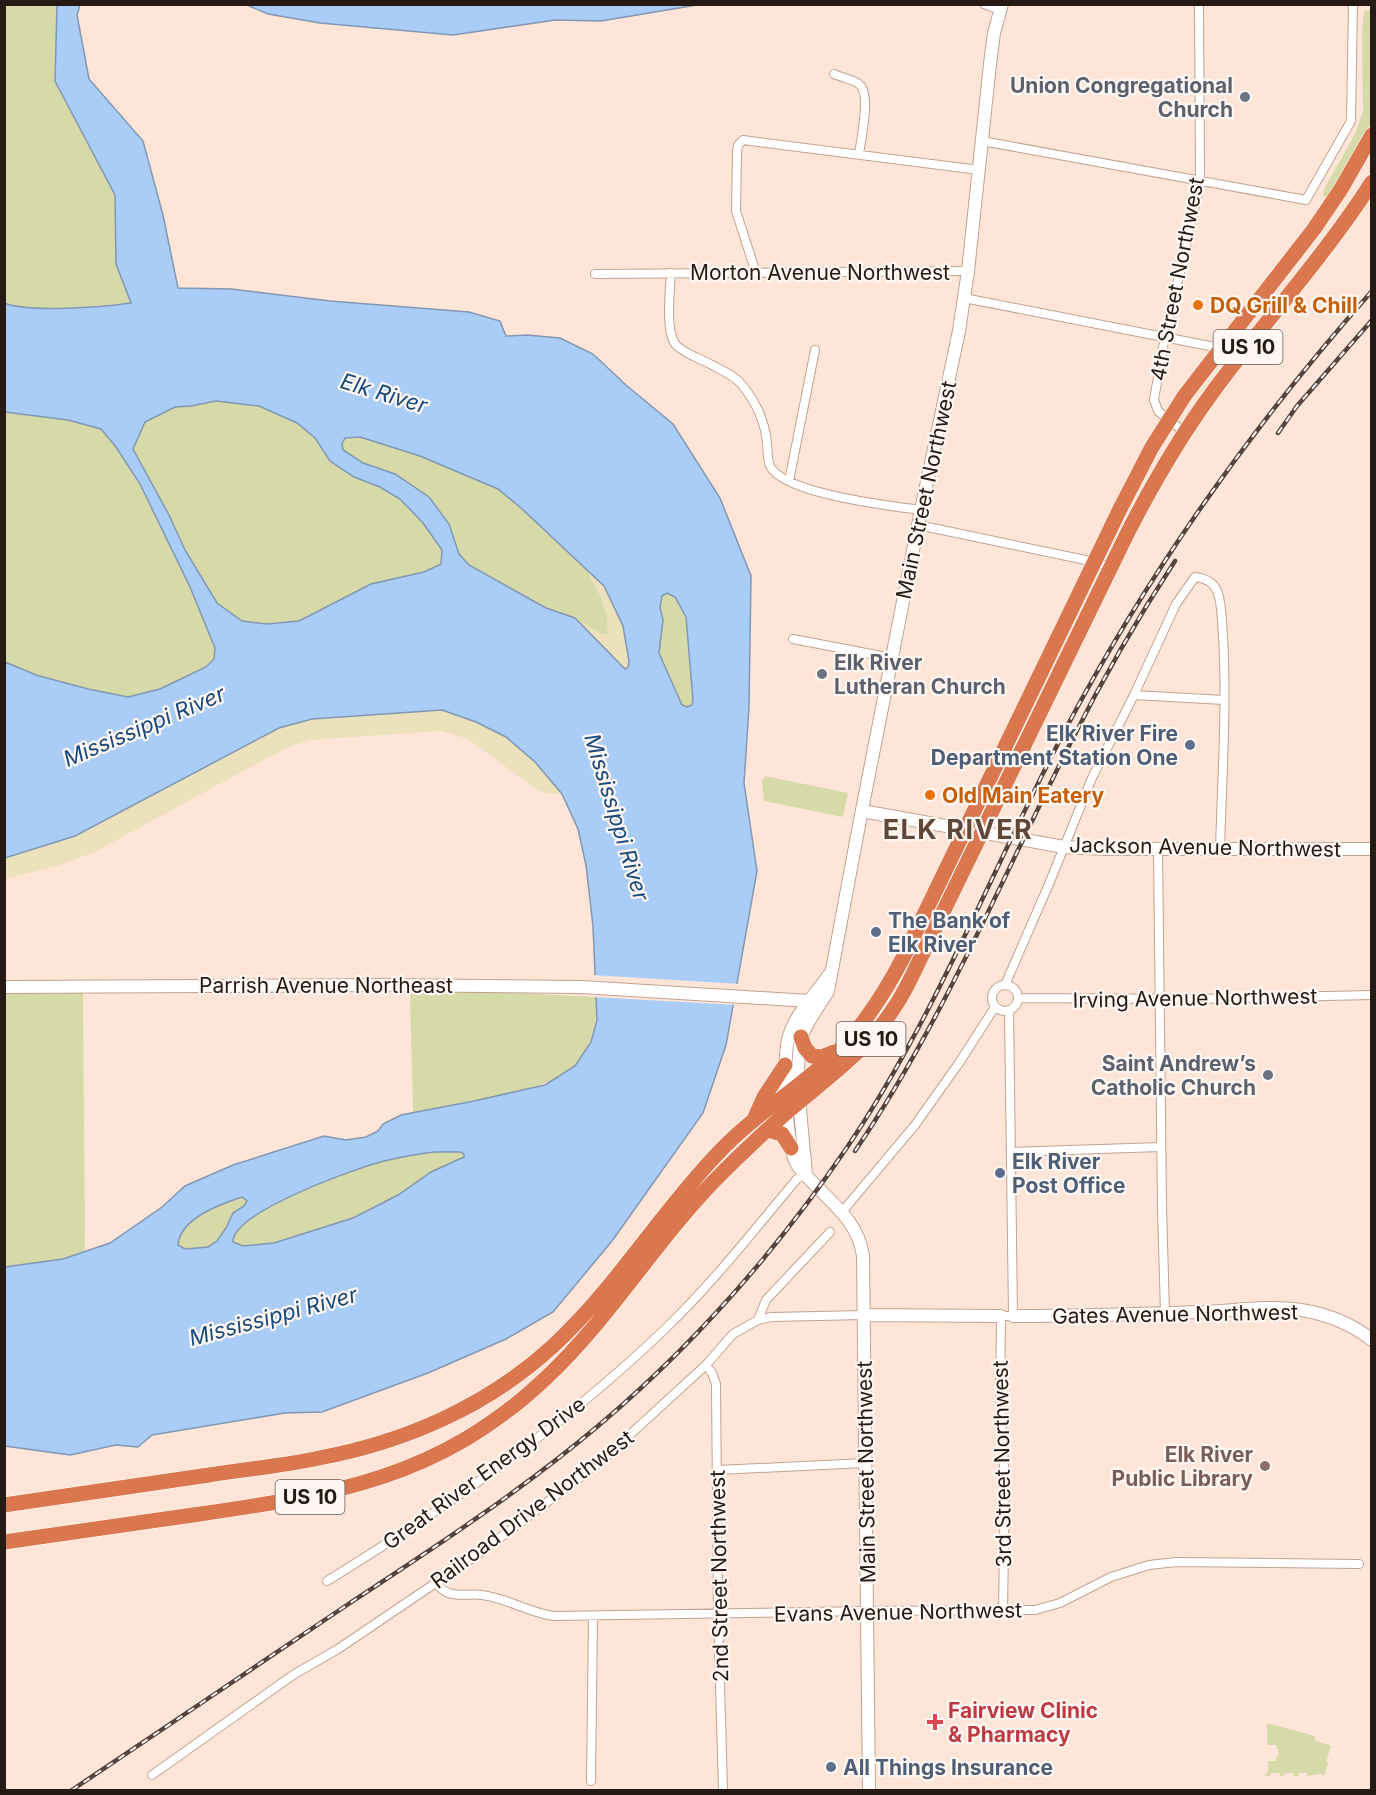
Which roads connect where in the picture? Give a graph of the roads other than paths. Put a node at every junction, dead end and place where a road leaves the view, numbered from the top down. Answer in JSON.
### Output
{"nodes":[{"id":1,"x":984,"y":4,"type":"edge"},
{"id":2,"x":1199,"y":4,"type":"edge"},
{"id":3,"x":1353,"y":4,"type":"edge"},
{"id":4,"x":1001,"y":7,"type":"edge"},
{"id":5,"x":834,"y":74,"type":"dead end"},
{"id":6,"x":1371,"y":135,"type":"edge"},
{"id":7,"x":982,"y":141,"type":"junction"},
{"id":8,"x":859,"y":154,"type":"junction"},
{"id":9,"x":979,"y":170,"type":"junction"},
{"id":10,"x":1199,"y":182,"type":"junction"},
{"id":11,"x":1371,"y":182,"type":"edge"},
{"id":12,"x":968,"y":271,"type":"junction"},
{"id":13,"x":671,"y":273,"type":"junction"},
{"id":14,"x":756,"y":273,"type":"junction"},
{"id":15,"x":595,"y":274,"type":"dead end"},
{"id":16,"x":964,"y":298,"type":"junction"},
{"id":17,"x":1165,"y":336,"type":"junction"},
{"id":18,"x":1221,"y":348,"type":"junction"},
{"id":19,"x":815,"y":350,"type":"dead end"},
{"id":20,"x":1169,"y":419,"type":"junction"},
{"id":21,"x":1184,"y":432,"type":"junction"},
{"id":22,"x":789,"y":481,"type":"junction"},
{"id":23,"x":921,"y":510,"type":"junction"},
{"id":24,"x":918,"y":525,"type":"junction"},
{"id":25,"x":1095,"y":561,"type":"junction"},
{"id":26,"x":1111,"y":567,"type":"junction"},
{"id":27,"x":793,"y":639,"type":"dead end"},
{"id":28,"x":892,"y":657,"type":"junction"},
{"id":29,"x":1134,"y":695,"type":"junction"},
{"id":30,"x":1224,"y":700,"type":"junction"},
{"id":31,"x":861,"y":810,"type":"junction"},
{"id":32,"x":966,"y":828,"type":"junction"},
{"id":33,"x":983,"y":831,"type":"junction"},
{"id":34,"x":1064,"y":847,"type":"junction"},
{"id":35,"x":1158,"y":849,"type":"junction"},
{"id":36,"x":1220,"y":849,"type":"junction"},
{"id":37,"x":1371,"y":849,"type":"edge"},
{"id":38,"x":1005,"y":985,"type":"junction"},
{"id":39,"x":4,"y":987,"type":"edge"},
{"id":40,"x":1371,"y":995,"type":"edge"},
{"id":41,"x":1018,"y":998,"type":"junction"},
{"id":42,"x":1161,"y":998,"type":"junction"},
{"id":43,"x":786,"y":999,"type":"junction"},
{"id":44,"x":814,"y":1004,"type":"junction"},
{"id":45,"x":995,"y":1007,"type":"junction"},
{"id":46,"x":1009,"y":1010,"type":"junction"},
{"id":47,"x":795,"y":1022,"type":"junction"},
{"id":48,"x":801,"y":1037,"type":"junction"},
{"id":49,"x":840,"y":1049,"type":"junction"},
{"id":50,"x":785,"y":1065,"type":"junction"},
{"id":51,"x":791,"y":1089,"type":"junction"},
{"id":52,"x":793,"y":1107,"type":"junction"},
{"id":53,"x":754,"y":1119,"type":"junction"},
{"id":54,"x":768,"y":1130,"type":"junction"},
{"id":55,"x":1161,"y":1147,"type":"junction"},
{"id":56,"x":791,"y":1148,"type":"junction"},
{"id":57,"x":1012,"y":1152,"type":"junction"},
{"id":58,"x":806,"y":1174,"type":"junction"},
{"id":59,"x":842,"y":1212,"type":"junction"},
{"id":60,"x":830,"y":1232,"type":"dead end"},
{"id":61,"x":1165,"y":1313,"type":"junction"},
{"id":62,"x":864,"y":1315,"type":"junction"},
{"id":63,"x":1007,"y":1316,"type":"junction"},
{"id":64,"x":758,"y":1320,"type":"junction"},
{"id":65,"x":1371,"y":1340,"type":"edge"},
{"id":66,"x":706,"y":1365,"type":"junction"},
{"id":67,"x":865,"y":1463,"type":"junction"},
{"id":68,"x":718,"y":1470,"type":"junction"},
{"id":69,"x":4,"y":1505,"type":"edge"},
{"id":70,"x":4,"y":1542,"type":"edge"},
{"id":71,"x":1359,"y":1563,"type":"dead end"},
{"id":72,"x":327,"y":1581,"type":"dead end"},
{"id":73,"x":436,"y":1583,"type":"junction"},
{"id":74,"x":867,"y":1611,"type":"junction"},
{"id":75,"x":1003,"y":1612,"type":"junction"},
{"id":76,"x":718,"y":1614,"type":"junction"},
{"id":77,"x":593,"y":1616,"type":"junction"},
{"id":78,"x":152,"y":1775,"type":"dead end"},
{"id":79,"x":591,"y":1781,"type":"dead end"},
{"id":80,"x":723,"y":1790,"type":"edge"},
{"id":81,"x":869,"y":1791,"type":"edge"}],
"edges":[{"from":1,"to":4,"type":"street"},
{"from":2,"to":10,"type":"street","name":"4th Street Northwest"},
{"from":3,"to":10,"type":"street"},
{"from":4,"to":7,"type":"street","name":"Main Street Northwest"},
{"from":5,"to":8,"type":"street"},
{"from":6,"to":18,"type":"highway","number":"US 10"},
{"from":7,"to":9,"type":"street","name":"Main Street Northwest"},
{"from":7,"to":10,"type":"street"},
{"from":8,"to":9,"type":"street"},
{"from":8,"to":14,"type":"street"},
{"from":9,"to":12,"type":"street","name":"Main Street Northwest"},
{"from":10,"to":17,"type":"street","name":"4th Street Northwest"},
{"from":11,"to":21,"type":"highway","number":"US 10"},
{"from":12,"to":14,"type":"street","name":"Morton Avenue Northwest"},
{"from":12,"to":16,"type":"street","name":"Main Street Northwest"},
{"from":13,"to":14,"type":"street","name":"Morton Avenue Northwest"},
{"from":13,"to":15,"type":"street","name":"Morton Avenue Northwest"},
{"from":13,"to":22,"type":"street"},
{"from":16,"to":17,"type":"street","name":"Morton Avenue Northwest"},
{"from":16,"to":23,"type":"street","name":"Main Street Northwest"},
{"from":17,"to":18,"type":"street","name":"Morton Avenue Northwest"},
{"from":17,"to":20,"type":"street","name":"4th Street Northwest"},
{"from":18,"to":20,"type":"highway","number":"US 10"},
{"from":19,"to":22,"type":"street"},
{"from":20,"to":21,"type":"street","name":"4th Street Northwest"},
{"from":20,"to":25,"type":"highway","number":"US 10"},
{"from":21,"to":26,"type":"highway","number":"US 10"},
{"from":22,"to":23,"type":"street"},
{"from":23,"to":24,"type":"street","name":"Main Street Northwest"},
{"from":24,"to":25,"type":"street"},
{"from":24,"to":28,"type":"street","name":"Main Street Northwest"},
{"from":25,"to":26,"type":"street"},
{"from":25,"to":32,"type":"highway","number":"US 10"},
{"from":26,"to":33,"type":"highway","number":"US 10"},
{"from":27,"to":28,"type":"street"},
{"from":28,"to":31,"type":"street","name":"Main Street Northwest"},
{"from":29,"to":30,"type":"street"},
{"from":29,"to":30,"type":"street"},
{"from":29,"to":34,"type":"street"},
{"from":30,"to":36,"type":"street"},
{"from":31,"to":32,"type":"street","name":"Jackson Avenue Northwest"},
{"from":31,"to":44,"type":"street","name":"Main Street Northwest"},
{"from":32,"to":33,"type":"street","name":"Jackson Avenue Northwest"},
{"from":32,"to":49,"type":"highway","number":"US 10"},
{"from":33,"to":34,"type":"street","name":"Jackson Avenue Northwest"},
{"from":33,"to":52,"type":"highway","number":"US 10"},
{"from":34,"to":35,"type":"street","name":"Jackson Avenue Northwest"},
{"from":34,"to":38,"type":"street"},
{"from":35,"to":36,"type":"street","name":"Jackson Avenue Northwest"},
{"from":35,"to":42,"type":"street"},
{"from":36,"to":37,"type":"street","name":"Jackson Avenue Northwest"},
{"from":38,"to":41,"type":"street"},
{"from":38,"to":45,"type":"street"},
{"from":39,"to":43,"type":"street","name":"Parrish Avenue Northeast"},
{"from":40,"to":42,"type":"street","name":"Irving Avenue Northwest"},
{"from":41,"to":42,"type":"street","name":"Irving Avenue Northwest"},
{"from":41,"to":46,"type":"street"},
{"from":42,"to":55,"type":"street"},
{"from":43,"to":44,"type":"street","name":"Parrish Avenue Northeast"},
{"from":43,"to":47,"type":"street"},
{"from":44,"to":47,"type":"street","name":"Main Street Northwest"},
{"from":44,"to":48,"type":"street","name":"Main Street Northwest"},
{"from":45,"to":46,"type":"street"},
{"from":45,"to":59,"type":"street"},
{"from":46,"to":57,"type":"street","name":"3rd Street Northwest"},
{"from":47,"to":50,"type":"street","name":"Main Street Northwest"},
{"from":48,"to":49,"type":"highway"},
{"from":48,"to":51,"type":"street","name":"Main Street Northwest"},
{"from":49,"to":51,"type":"highway","number":"US 10"},
{"from":50,"to":51,"type":"street","name":"Main Street Northwest"},
{"from":50,"to":53,"type":"highway"},
{"from":51,"to":52,"type":"street","name":"Main Street Northwest"},
{"from":51,"to":53,"type":"highway","number":"US 10"},
{"from":52,"to":54,"type":"highway","number":"US 10"},
{"from":52,"to":56,"type":"street","name":"Main Street Northwest"},
{"from":52,"to":58,"type":"street","name":"Main Street Northwest"},
{"from":53,"to":69,"type":"highway","number":"US 10"},
{"from":54,"to":56,"type":"highway"},
{"from":54,"to":70,"type":"highway","number":"US 10"},
{"from":55,"to":57,"type":"street"},
{"from":55,"to":61,"type":"street"},
{"from":56,"to":58,"type":"street","name":"Main Street Northwest"},
{"from":57,"to":63,"type":"street","name":"3rd Street Northwest"},
{"from":58,"to":59,"type":"street","name":"Main Street Northwest"},
{"from":58,"to":72,"type":"street","name":"Great River Energy Drive"},
{"from":59,"to":62,"type":"street","name":"Main Street Northwest"},
{"from":60,"to":64,"type":"street"},
{"from":61,"to":63,"type":"street","name":"Gates Avenue Northwest"},
{"from":61,"to":65,"type":"street","name":"Gates Avenue Northwest"},
{"from":62,"to":63,"type":"street","name":"Gates Avenue Northwest"},
{"from":62,"to":64,"type":"street","name":"Gates Avenue Northwest"},
{"from":62,"to":67,"type":"street","name":"Main Street Northwest"},
{"from":63,"to":75,"type":"street","name":"3rd Street Northwest"},
{"from":64,"to":66,"type":"street","name":"Railroad Drive Northwest"},
{"from":66,"to":68,"type":"street","name":"2nd Street Northwest"},
{"from":66,"to":73,"type":"street","name":"Railroad Drive Northwest"},
{"from":67,"to":68,"type":"street"},
{"from":67,"to":74,"type":"street","name":"Main Street Northwest"},
{"from":68,"to":76,"type":"street","name":"2nd Street Northwest"},
{"from":71,"to":75,"type":"street","name":"Evans Avenue Northwest"},
{"from":73,"to":77,"type":"street","name":"Evans Avenue Northwest"},
{"from":73,"to":78,"type":"street","name":"Railroad Drive Northwest"},
{"from":74,"to":75,"type":"street","name":"Evans Avenue Northwest"},
{"from":74,"to":76,"type":"street","name":"Evans Avenue Northwest"},
{"from":74,"to":81,"type":"street","name":"Main Street Northwest"},
{"from":76,"to":77,"type":"street","name":"Evans Avenue Northwest"},
{"from":76,"to":80,"type":"street","name":"2nd Street Northwest"},
{"from":77,"to":79,"type":"street"}]}
